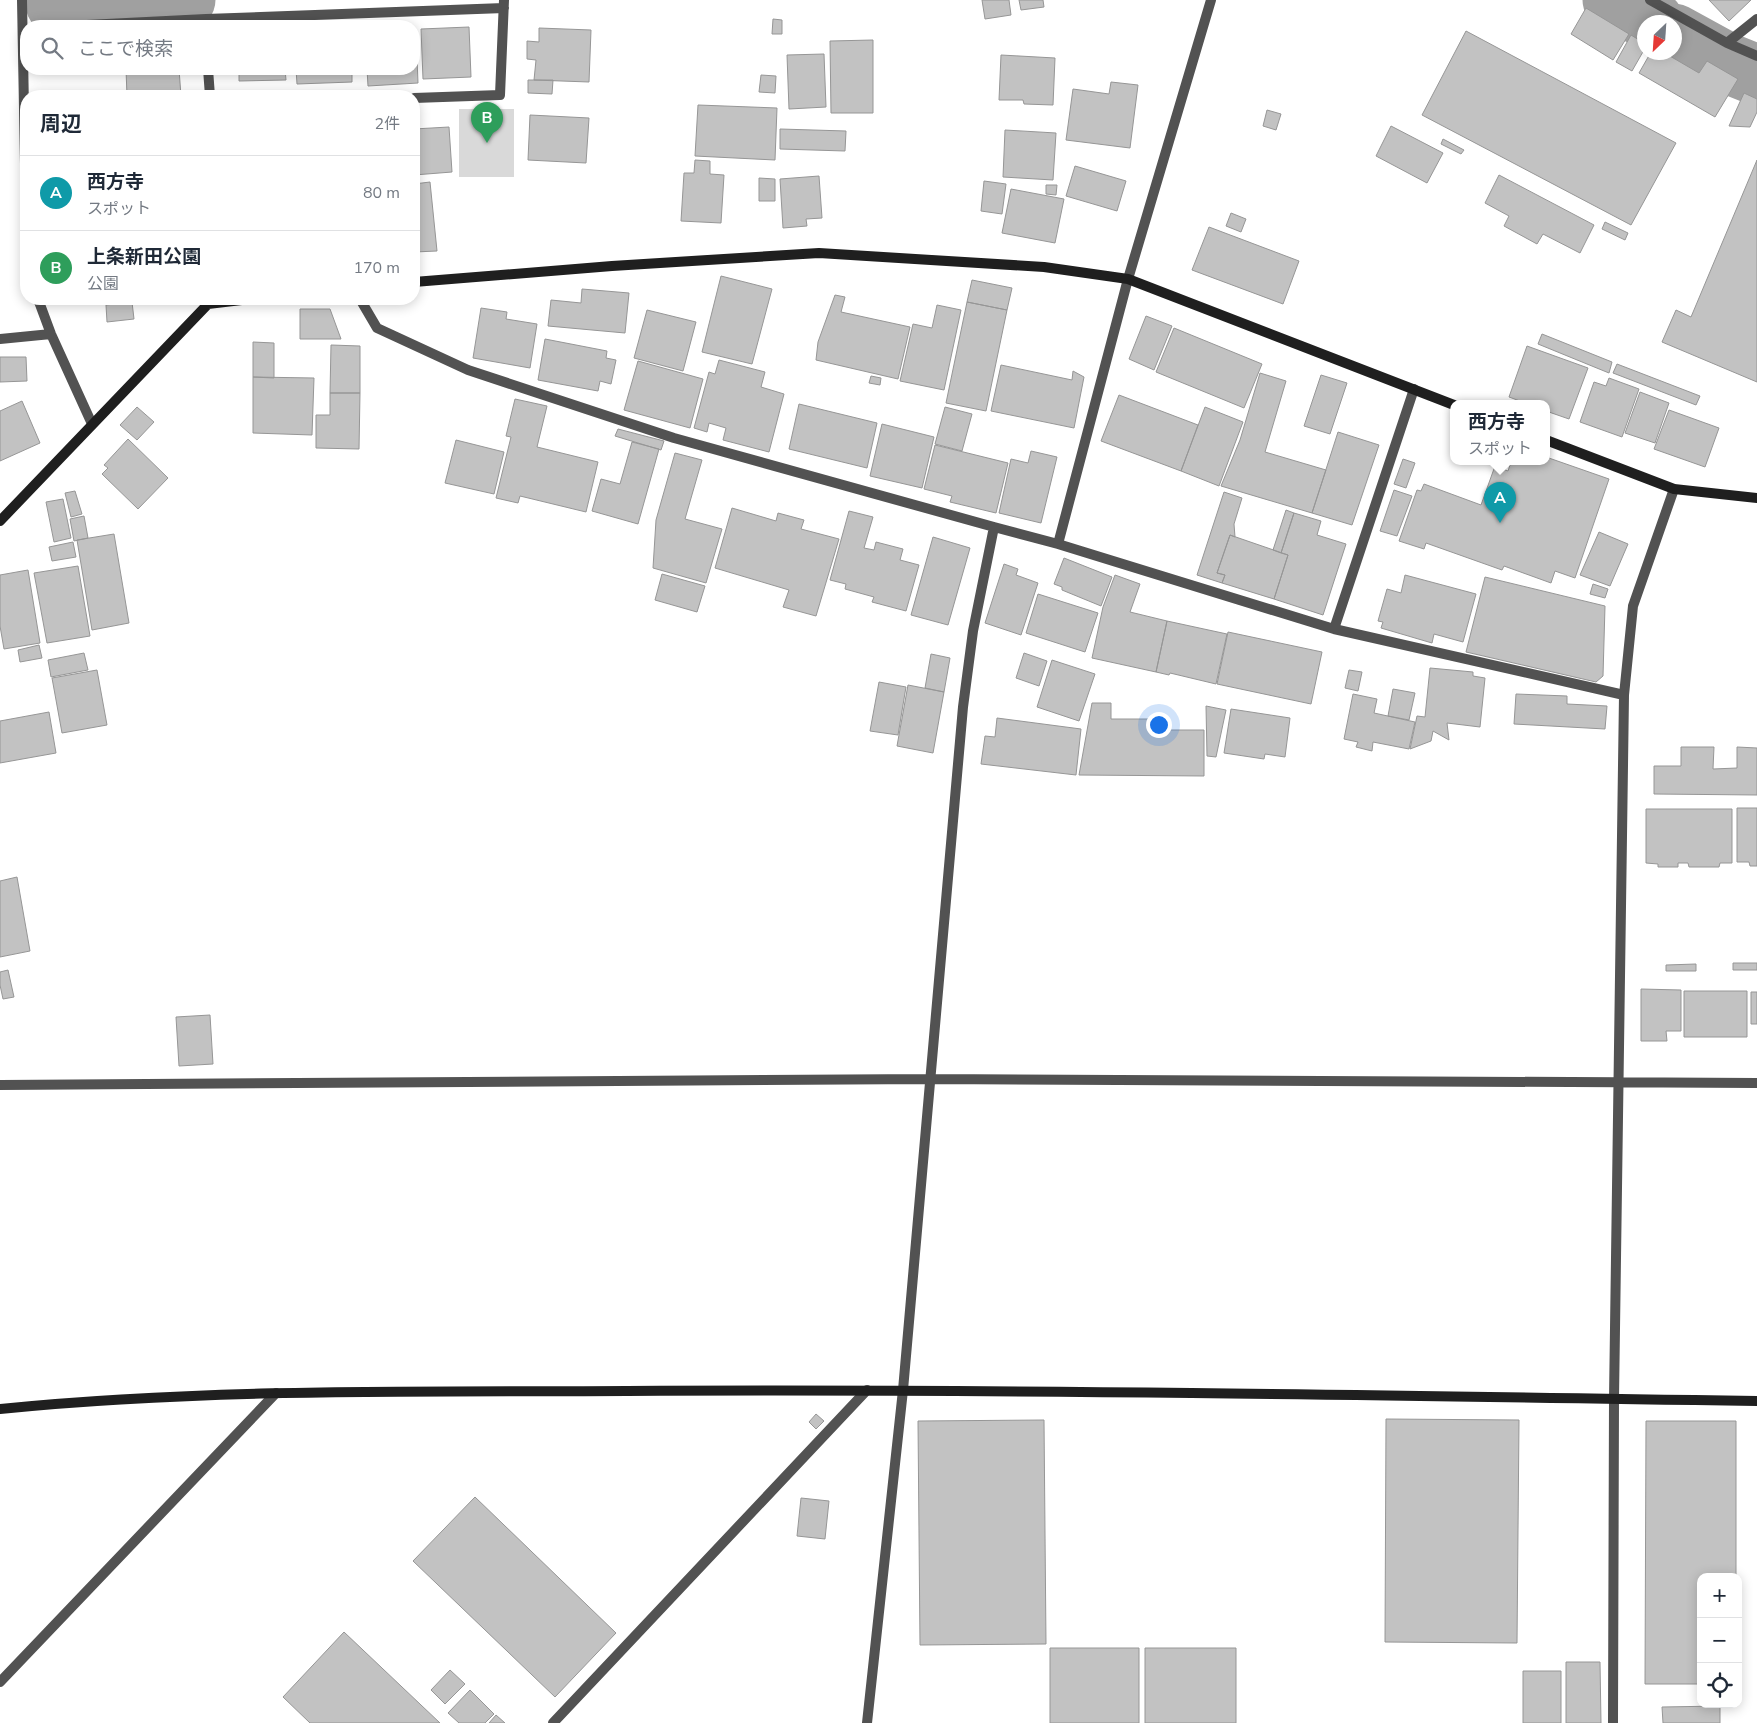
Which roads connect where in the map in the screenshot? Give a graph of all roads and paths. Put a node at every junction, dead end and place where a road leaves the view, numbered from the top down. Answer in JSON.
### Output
{"nodes":[{"id":1,"x":22,"y":0,"type":"edge"},
{"id":2,"x":1211,"y":0,"type":"edge"},
{"id":3,"x":1650,"y":0,"type":"edge"},
{"id":4,"x":504,"y":4,"type":"edge"},
{"id":5,"x":1757,"y":18,"type":"edge"},
{"id":6,"x":23,"y":20,"type":"edge"},
{"id":7,"x":239,"y":20,"type":"edge"},
{"id":8,"x":1727,"y":43,"type":"junction"},
{"id":9,"x":1757,"y":56,"type":"edge"},
{"id":10,"x":24,"y":75,"type":"edge"},
{"id":11,"x":208,"y":75,"type":"edge"},
{"id":12,"x":25,"y":90,"type":"edge"},
{"id":13,"x":210,"y":90,"type":"edge"},
{"id":14,"x":420,"y":98,"type":"edge"},
{"id":15,"x":1128,"y":279,"type":"junction"},
{"id":16,"x":420,"y":282,"type":"edge"},
{"id":17,"x":40,"y":305,"type":"edge"},
{"id":18,"x":207,"y":305,"type":"edge"},
{"id":19,"x":364,"y":305,"type":"edge"},
{"id":20,"x":51,"y":334,"type":"junction"},
{"id":21,"x":0,"y":339,"type":"edge"},
{"id":22,"x":1414,"y":389,"type":"junction"},
{"id":23,"x":1450,"y":403,"type":"edge"},
{"id":24,"x":92,"y":424,"type":"junction"},
{"id":25,"x":1550,"y":442,"type":"edge"},
{"id":26,"x":1674,"y":489,"type":"junction"},
{"id":27,"x":1757,"y":498,"type":"edge"},
{"id":28,"x":0,"y":521,"type":"edge"},
{"id":29,"x":994,"y":527,"type":"junction"},
{"id":30,"x":1058,"y":544,"type":"junction"},
{"id":31,"x":1334,"y":630,"type":"junction"},
{"id":32,"x":1624,"y":695,"type":"junction"},
{"id":33,"x":930,"y":1079,"type":"junction"},
{"id":34,"x":1618,"y":1083,"type":"junction"},
{"id":35,"x":1757,"y":1084,"type":"edge"},
{"id":36,"x":0,"y":1085,"type":"edge"},
{"id":37,"x":867,"y":1390,"type":"junction"},
{"id":38,"x":903,"y":1390,"type":"junction"},
{"id":39,"x":276,"y":1393,"type":"junction"},
{"id":40,"x":1614,"y":1399,"type":"junction"},
{"id":41,"x":1757,"y":1401,"type":"edge"},
{"id":42,"x":0,"y":1409,"type":"edge"},
{"id":43,"x":0,"y":1682,"type":"edge"},
{"id":44,"x":553,"y":1723,"type":"edge"},
{"id":45,"x":867,"y":1723,"type":"edge"},
{"id":46,"x":1613,"y":1723,"type":"edge"}],
"edges":[{"from":1,"to":6,"type":"street"},
{"from":2,"to":15,"type":"street"},
{"from":3,"to":8,"type":"street"},
{"from":4,"to":7,"type":"street"},
{"from":4,"to":14,"type":"street"},
{"from":5,"to":8,"type":"street"},
{"from":8,"to":9,"type":"street"},
{"from":10,"to":12,"type":"street"},
{"from":11,"to":13,"type":"street"},
{"from":15,"to":16,"type":"street"},
{"from":15,"to":22,"type":"street"},
{"from":15,"to":30,"type":"street"},
{"from":17,"to":20,"type":"street"},
{"from":18,"to":24,"type":"street"},
{"from":19,"to":29,"type":"street"},
{"from":20,"to":21,"type":"street"},
{"from":20,"to":24,"type":"street"},
{"from":22,"to":23,"type":"street"},
{"from":22,"to":31,"type":"street"},
{"from":24,"to":28,"type":"street"},
{"from":25,"to":26,"type":"street"},
{"from":26,"to":27,"type":"street"},
{"from":26,"to":32,"type":"street"},
{"from":29,"to":30,"type":"street"},
{"from":29,"to":33,"type":"street"},
{"from":30,"to":31,"type":"street"},
{"from":31,"to":32,"type":"street"},
{"from":32,"to":34,"type":"street"},
{"from":33,"to":34,"type":"street"},
{"from":33,"to":36,"type":"street"},
{"from":33,"to":38,"type":"street"},
{"from":34,"to":35,"type":"street"},
{"from":34,"to":40,"type":"street"},
{"from":37,"to":38,"type":"street"},
{"from":37,"to":39,"type":"street"},
{"from":37,"to":44,"type":"street"},
{"from":38,"to":40,"type":"street"},
{"from":38,"to":45,"type":"street"},
{"from":39,"to":42,"type":"street"},
{"from":39,"to":43,"type":"street"},
{"from":40,"to":41,"type":"street"},
{"from":40,"to":46,"type":"street"}]}
